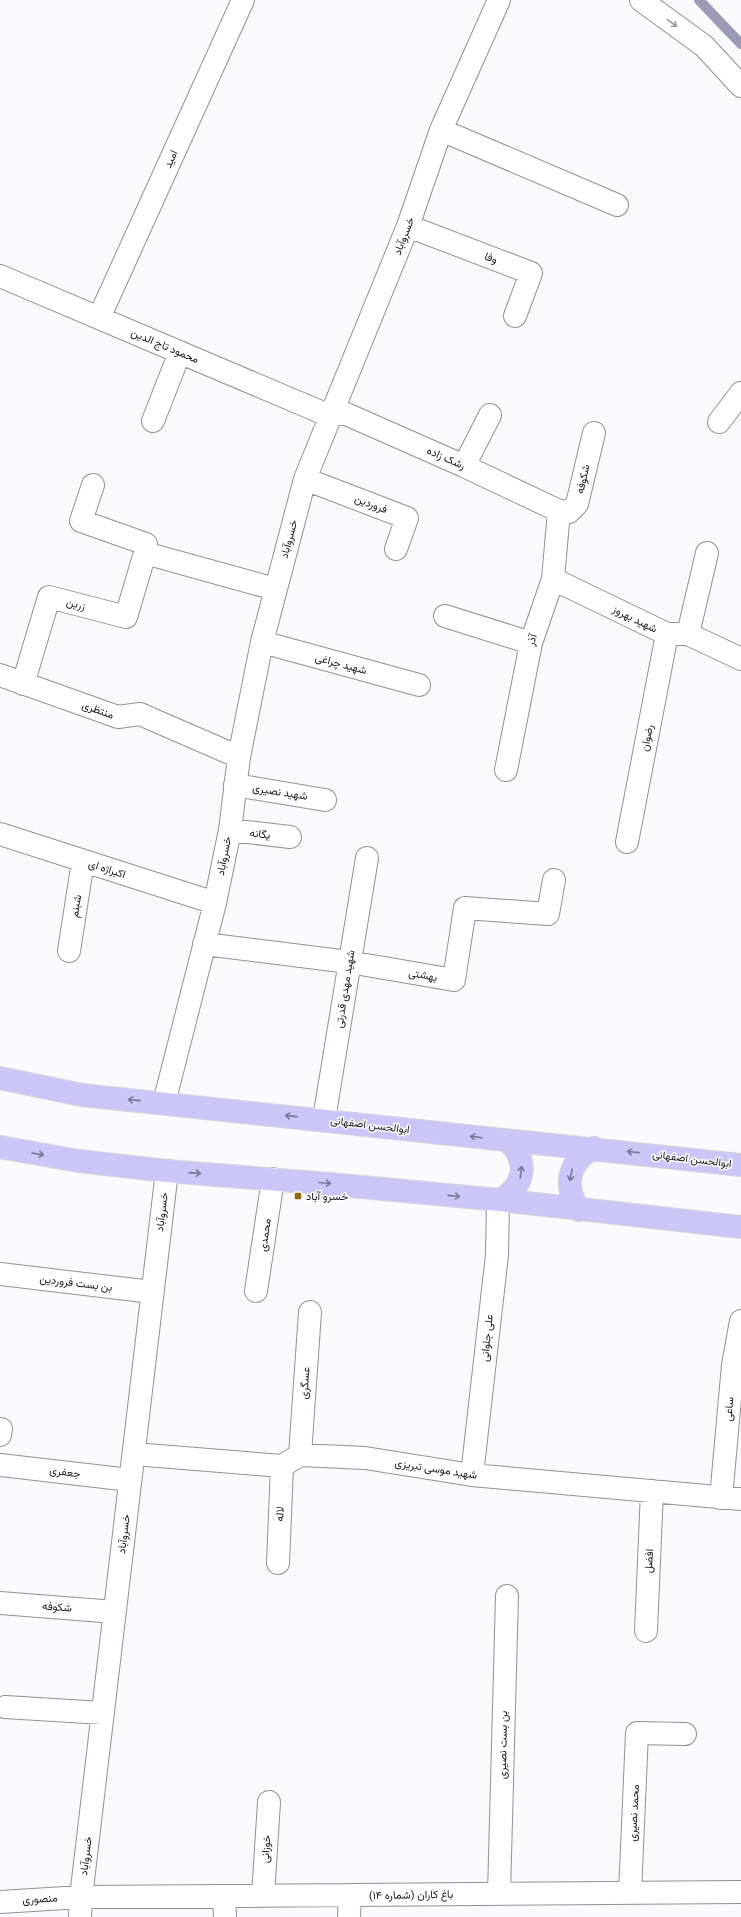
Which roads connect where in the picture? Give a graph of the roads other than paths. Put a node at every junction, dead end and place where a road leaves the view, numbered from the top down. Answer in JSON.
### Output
{"nodes":[{"id":1,"x":242,"y":0,"type":"edge"},
{"id":2,"x":499,"y":0,"type":"edge"},
{"id":3,"x":641,"y":0,"type":"edge"},
{"id":4,"x":741,"y":86,"type":"edge"},
{"id":5,"x":441,"y":130,"type":"junction"},
{"id":6,"x":617,"y":205,"type":"dead end"},
{"id":7,"x":408,"y":226,"type":"junction"},
{"id":8,"x":0,"y":276,"type":"edge"},
{"id":9,"x":515,"y":316,"type":"dead end"},
{"id":10,"x":99,"y":318,"type":"junction"},
{"id":11,"x":180,"y":352,"type":"junction"},
{"id":12,"x":741,"y":393,"type":"edge"},
{"id":13,"x":490,"y":415,"type":"dead end"},
{"id":14,"x":330,"y":416,"type":"junction"},
{"id":15,"x":153,"y":421,"type":"dead end"},
{"id":16,"x":719,"y":422,"type":"dead end"},
{"id":17,"x":594,"y":433,"type":"dead end"},
{"id":18,"x":464,"y":466,"type":"junction"},
{"id":19,"x":305,"y":479,"type":"junction"},
{"id":20,"x":93,"y":485,"type":"dead end"},
{"id":21,"x":559,"y":510,"type":"junction"},
{"id":22,"x":396,"y":549,"type":"dead end"},
{"id":23,"x":145,"y":553,"type":"junction"},
{"id":24,"x":708,"y":553,"type":"dead end"},
{"id":25,"x":553,"y":579,"type":"junction"},
{"id":26,"x":275,"y":589,"type":"junction"},
{"id":27,"x":445,"y":616,"type":"dead end"},
{"id":28,"x":677,"y":634,"type":"junction"},
{"id":29,"x":262,"y":642,"type":"junction"},
{"id":30,"x":531,"y":643,"type":"junction"},
{"id":31,"x":741,"y":659,"type":"edge"},
{"id":32,"x":0,"y":675,"type":"edge"},
{"id":33,"x":23,"y":684,"type":"junction"},
{"id":34,"x":419,"y":685,"type":"dead end"},
{"id":35,"x":239,"y":757,"type":"junction"},
{"id":36,"x":506,"y":770,"type":"dead end"},
{"id":37,"x":236,"y":785,"type":"junction"},
{"id":38,"x":324,"y":800,"type":"dead end"},
{"id":39,"x":230,"y":830,"type":"junction"},
{"id":40,"x":0,"y":834,"type":"edge"},
{"id":41,"x":290,"y":838,"type":"dead end"},
{"id":42,"x":628,"y":842,"type":"dead end"},
{"id":43,"x":367,"y":858,"type":"dead end"},
{"id":44,"x":83,"y":861,"type":"junction"},
{"id":45,"x":554,"y":880,"type":"dead end"},
{"id":46,"x":215,"y":903,"type":"junction"},
{"id":47,"x":204,"y":944,"type":"junction"},
{"id":48,"x":69,"y":951,"type":"dead end"},
{"id":49,"x":349,"y":962,"type":"junction"},
{"id":50,"x":0,"y":1078,"type":"edge"},
{"id":51,"x":164,"y":1103,"type":"junction"},
{"id":52,"x":324,"y":1119,"type":"junction"},
{"id":53,"x":506,"y":1140,"type":"junction"},
{"id":54,"x":0,"y":1147,"type":"edge"},
{"id":55,"x":594,"y":1148,"type":"junction"},
{"id":56,"x":741,"y":1165,"type":"edge"},
{"id":57,"x":167,"y":1171,"type":"junction"},
{"id":58,"x":273,"y":1179,"type":"junction"},
{"id":59,"x":499,"y":1200,"type":"junction"},
{"id":60,"x":580,"y":1210,"type":"junction"},
{"id":61,"x":741,"y":1228,"type":"edge"},
{"id":62,"x":0,"y":1274,"type":"edge"},
{"id":63,"x":256,"y":1291,"type":"dead end"},
{"id":64,"x":152,"y":1292,"type":"junction"},
{"id":65,"x":310,"y":1312,"type":"dead end"},
{"id":66,"x":741,"y":1322,"type":"edge"},
{"id":67,"x":134,"y":1454,"type":"junction"},
{"id":68,"x":291,"y":1460,"type":"junction"},
{"id":69,"x":0,"y":1465,"type":"edge"},
{"id":70,"x":472,"y":1475,"type":"junction"},
{"id":71,"x":130,"y":1480,"type":"junction"},
{"id":72,"x":652,"y":1491,"type":"junction"},
{"id":73,"x":731,"y":1498,"type":"edge"},
{"id":74,"x":278,"y":1563,"type":"dead end"},
{"id":75,"x":507,"y":1596,"type":"dead end"},
{"id":76,"x":0,"y":1603,"type":"edge"},
{"id":77,"x":115,"y":1612,"type":"junction"},
{"id":78,"x":646,"y":1631,"type":"dead end"},
{"id":79,"x":5,"y":1707,"type":"dead end"},
{"id":80,"x":103,"y":1713,"type":"junction"},
{"id":81,"x":685,"y":1734,"type":"dead end"},
{"id":82,"x":269,"y":1802,"type":"dead end"},
{"id":83,"x":741,"y":1892,"type":"edge"},
{"id":84,"x":630,"y":1893,"type":"junction"},
{"id":85,"x":499,"y":1894,"type":"junction"},
{"id":86,"x":263,"y":1896,"type":"junction"},
{"id":87,"x":350,"y":1896,"type":"junction"},
{"id":88,"x":741,"y":1897,"type":"edge"},
{"id":89,"x":0,"y":1902,"type":"edge"},
{"id":90,"x":81,"y":1907,"type":"edge"},
{"id":91,"x":224,"y":1907,"type":"edge"},
{"id":92,"x":349,"y":1917,"type":"edge"}],
"edges":[{"from":1,"to":10,"type":"street","name":"امید"},
{"from":2,"to":5,"type":"street","name":"خسروآباد"},
{"from":3,"to":4,"type":"street","one_way":true},
{"from":5,"to":6,"type":"street"},
{"from":5,"to":7,"type":"street","name":"خسروآباد"},
{"from":7,"to":9,"type":"street","name":"وفا"},
{"from":7,"to":14,"type":"street","name":"خسروآباد"},
{"from":8,"to":10,"type":"street","name":"محمود تاج الدین"},
{"from":10,"to":11,"type":"street","name":"محمود تاج الدین"},
{"from":11,"to":14,"type":"street","name":"محمود تاج الدین"},
{"from":11,"to":15,"type":"street"},
{"from":12,"to":16,"type":"street"},
{"from":13,"to":18,"type":"street"},
{"from":14,"to":18,"type":"street","name":"رشک زاده"},
{"from":14,"to":19,"type":"street","name":"خسروآباد"},
{"from":17,"to":21,"type":"street","name":"شکوفه"},
{"from":18,"to":21,"type":"street","name":"رشک زاده"},
{"from":19,"to":22,"type":"street","name":"فروردین"},
{"from":19,"to":26,"type":"street","name":"خسروآباد"},
{"from":20,"to":23,"type":"street"},
{"from":21,"to":25,"type":"street","name":"آذر"},
{"from":23,"to":26,"type":"street"},
{"from":23,"to":33,"type":"street","name":"زرین"},
{"from":24,"to":28,"type":"street","name":"رضوان"},
{"from":25,"to":28,"type":"street","name":"شهید بهروز"},
{"from":25,"to":30,"type":"street","name":"آذر"},
{"from":26,"to":29,"type":"street","name":"خسروآباد"},
{"from":27,"to":30,"type":"street"},
{"from":28,"to":31,"type":"street","name":"شهید بهروز"},
{"from":28,"to":42,"type":"street","name":"رضوان"},
{"from":29,"to":34,"type":"street","name":"شهید چراغی"},
{"from":29,"to":35,"type":"street","name":"خسروآباد"},
{"from":30,"to":36,"type":"street","name":"آذر"},
{"from":32,"to":33,"type":"street","name":"منتظری"},
{"from":33,"to":35,"type":"street","name":"منتظری"},
{"from":35,"to":37,"type":"street","name":"خسروآباد"},
{"from":37,"to":38,"type":"street","name":"شهید نصیری"},
{"from":37,"to":39,"type":"street","name":"خسروآباد"},
{"from":39,"to":41,"type":"street","name":"یگانه"},
{"from":39,"to":46,"type":"street","name":"خسروآباد"},
{"from":40,"to":44,"type":"street","name":"اکبراژه ای"},
{"from":43,"to":49,"type":"street","name":"شهید مهدی قدرتی"},
{"from":44,"to":46,"type":"street","name":"اکبراژه ای"},
{"from":44,"to":48,"type":"street","name":"شبنم"},
{"from":45,"to":49,"type":"street","name":"بهشتی"},
{"from":46,"to":47,"type":"street","name":"خسروآباد"},
{"from":47,"to":49,"type":"street","name":"بهشتی"},
{"from":47,"to":51,"type":"street","name":"خسروآباد"},
{"from":49,"to":52,"type":"street","name":"شهید مهدی قدرتی"},
{"from":51,"to":50,"type":"main road","name":"ابوالحسن اصفهانی","one_way":true},
{"from":52,"to":51,"type":"main road","name":"ابوالحسن اصفهانی","one_way":true},
{"from":53,"to":52,"type":"main road","name":"ابوالحسن اصفهانی","one_way":true},
{"from":53,"to":55,"type":"main road","name":"ابوالحسن اصفهانی"},
{"from":59,"to":53,"type":"main road","one_way":true},
{"from":54,"to":57,"type":"main road","one_way":true},
{"from":56,"to":55,"type":"main road","name":"ابوالحسن اصفهانی","one_way":true},
{"from":55,"to":60,"type":"main road","one_way":true},
{"from":57,"to":58,"type":"main road","one_way":true},
{"from":57,"to":64,"type":"street","name":"خسروآباد"},
{"from":58,"to":59,"type":"main road","one_way":true},
{"from":58,"to":63,"type":"street","name":"محمدی"},
{"from":59,"to":60,"type":"main road"},
{"from":59,"to":70,"type":"street","name":"علی جلوانی"},
{"from":60,"to":61,"type":"main road"},
{"from":62,"to":64,"type":"street","name":"بن بست فروردین"},
{"from":64,"to":67,"type":"street","name":"خسروآباد"},
{"from":65,"to":68,"type":"street","name":"عسگری"},
{"from":66,"to":73,"type":"street","name":"ساعی"},
{"from":67,"to":68,"type":"street","name":"شهید موسی تبریزی"},
{"from":67,"to":71,"type":"street","name":"خسروآباد"},
{"from":68,"to":70,"type":"street","name":"شهید موسی تبریزی"},
{"from":68,"to":74,"type":"street","name":"لاله"},
{"from":69,"to":71,"type":"street","name":"جعفری"},
{"from":70,"to":72,"type":"street","name":"شهید موسی تبریزی"},
{"from":71,"to":77,"type":"street","name":"خسروآباد"},
{"from":72,"to":73,"type":"street","name":"شهید موسی تبریزی"},
{"from":72,"to":78,"type":"street","name":"افضل"},
{"from":75,"to":85,"type":"street","name":"بن بست نصیری"},
{"from":76,"to":77,"type":"street","name":"شکوفه"},
{"from":77,"to":80,"type":"street","name":"خسروآباد"},
{"from":79,"to":80,"type":"street"},
{"from":80,"to":90,"type":"street","name":"خسروآباد"},
{"from":81,"to":84,"type":"street","name":"محمد نصیری"},
{"from":82,"to":86,"type":"street","name":"خوزانی"},
{"from":83,"to":84,"type":"street","name":"باغ کاران (شماره ۱۴)"},
{"from":83,"to":88,"type":"street"},
{"from":84,"to":85,"type":"street","name":"باغ کاران (شماره ۱۴)"},
{"from":85,"to":87,"type":"street","name":"باغ کاران (شماره ۱۴)"},
{"from":86,"to":87,"type":"street","name":"باغ کاران (شماره ۱۴)"},
{"from":86,"to":91,"type":"street","name":"باغ کاران (شماره ۱۴)"},
{"from":87,"to":92,"type":"street"},
{"from":89,"to":90,"type":"street","name":"منصوری"},
{"from":90,"to":91,"type":"street","name":"باغ کاران (شماره ۱۴)"}]}
